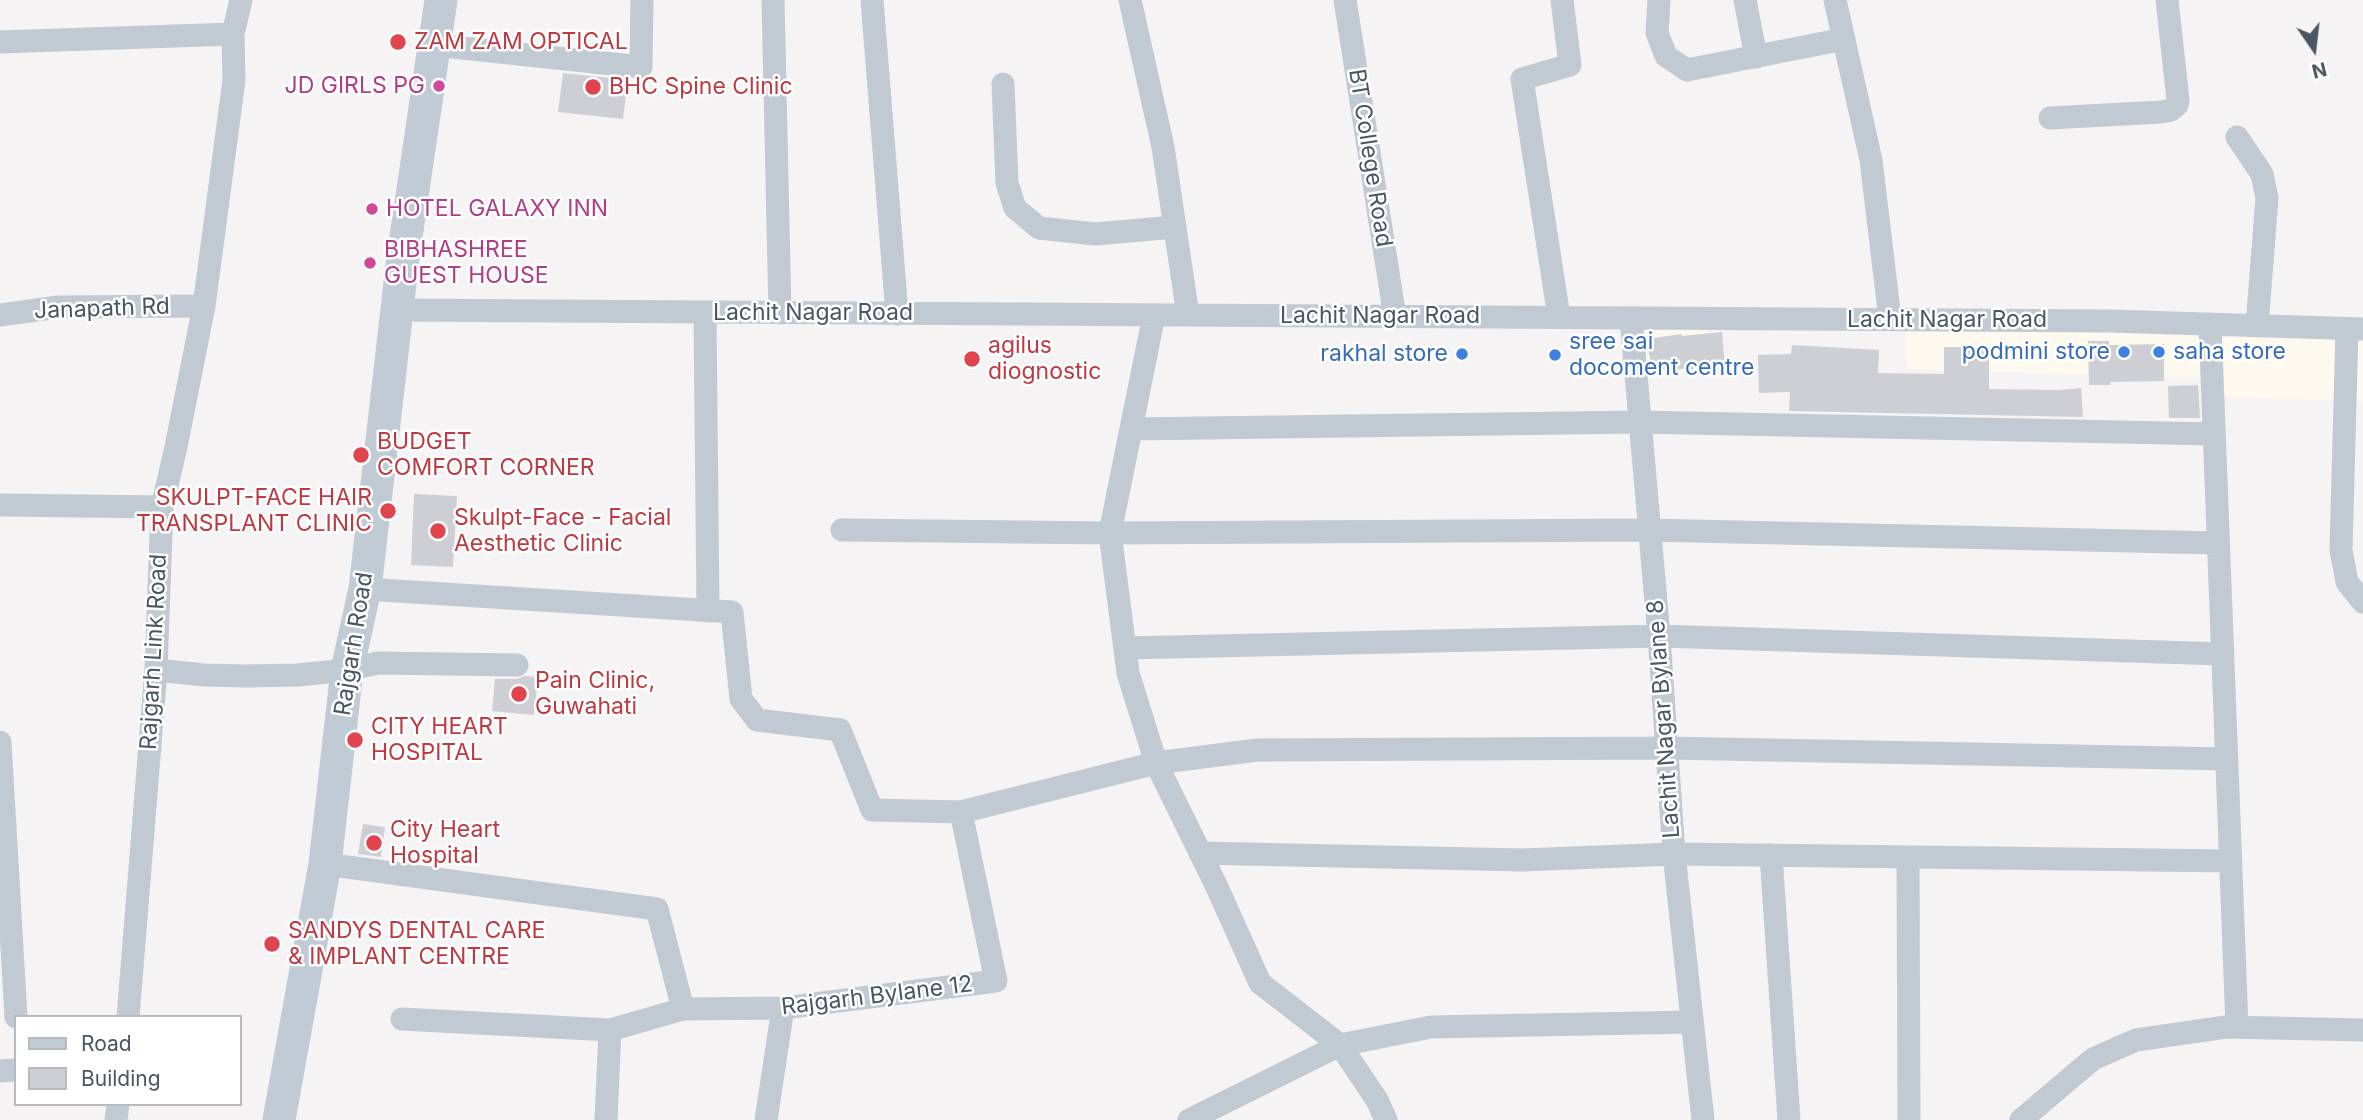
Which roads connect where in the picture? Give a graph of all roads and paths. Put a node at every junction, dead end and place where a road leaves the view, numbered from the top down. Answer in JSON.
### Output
{"nodes":[{"id":1,"x":241,"y":0,"type":"edge"},
{"id":2,"x":441,"y":0,"type":"edge"},
{"id":3,"x":642,"y":0,"type":"edge"},
{"id":4,"x":773,"y":0,"type":"edge"},
{"id":5,"x":872,"y":0,"type":"edge"},
{"id":6,"x":1130,"y":0,"type":"edge"},
{"id":7,"x":1345,"y":0,"type":"edge"},
{"id":8,"x":1562,"y":0,"type":"edge"},
{"id":9,"x":1659,"y":0,"type":"edge"},
{"id":10,"x":1745,"y":0,"type":"edge"},
{"id":11,"x":1835,"y":0,"type":"edge"},
{"id":12,"x":2167,"y":0,"type":"edge"},
{"id":13,"x":233,"y":34,"type":"junction"},
{"id":14,"x":1844,"y":39,"type":"junction"},
{"id":15,"x":0,"y":42,"type":"edge"},
{"id":16,"x":435,"y":44,"type":"junction"},
{"id":17,"x":1756,"y":57,"type":"junction"},
{"id":18,"x":1003,"y":84,"type":"dead end"},
{"id":19,"x":2050,"y":118,"type":"dead end"},
{"id":20,"x":2237,"y":136,"type":"dead end"},
{"id":21,"x":1175,"y":227,"type":"junction"},
{"id":22,"x":204,"y":306,"type":"junction"},
{"id":23,"x":397,"y":310,"type":"junction"},
{"id":24,"x":705,"y":313,"type":"junction"},
{"id":25,"x":780,"y":313,"type":"junction"},
{"id":26,"x":897,"y":314,"type":"junction"},
{"id":27,"x":0,"y":315,"type":"edge"},
{"id":28,"x":1154,"y":315,"type":"junction"},
{"id":29,"x":1188,"y":315,"type":"junction"},
{"id":30,"x":1395,"y":317,"type":"junction"},
{"id":31,"x":1559,"y":317,"type":"junction"},
{"id":32,"x":1631,"y":318,"type":"junction"},
{"id":33,"x":1890,"y":319,"type":"junction"},
{"id":34,"x":2210,"y":324,"type":"junction"},
{"id":35,"x":2257,"y":326,"type":"junction"},
{"id":36,"x":2355,"y":329,"type":"edge"},
{"id":37,"x":1639,"y":422,"type":"junction"},
{"id":38,"x":1131,"y":429,"type":"junction"},
{"id":39,"x":2214,"y":434,"type":"junction"},
{"id":40,"x":0,"y":505,"type":"edge"},
{"id":41,"x":162,"y":508,"type":"junction"},
{"id":42,"x":842,"y":530,"type":"dead end"},
{"id":43,"x":1648,"y":530,"type":"junction"},
{"id":44,"x":1110,"y":533,"type":"junction"},
{"id":45,"x":2218,"y":543,"type":"junction"},
{"id":46,"x":365,"y":589,"type":"junction"},
{"id":47,"x":2363,"y":602,"type":"edge"},
{"id":48,"x":708,"y":611,"type":"junction"},
{"id":49,"x":1659,"y":636,"type":"junction"},
{"id":50,"x":1125,"y":648,"type":"junction"},
{"id":51,"x":2223,"y":654,"type":"junction"},
{"id":52,"x":517,"y":665,"type":"dead end"},
{"id":53,"x":156,"y":670,"type":"junction"},
{"id":54,"x":347,"y":670,"type":"junction"},
{"id":55,"x":0,"y":742,"type":"edge"},
{"id":56,"x":1668,"y":748,"type":"junction"},
{"id":57,"x":2227,"y":760,"type":"junction"},
{"id":58,"x":1156,"y":763,"type":"junction"},
{"id":59,"x":961,"y":812,"type":"junction"},
{"id":60,"x":1200,"y":853,"type":"junction"},
{"id":61,"x":1674,"y":854,"type":"junction"},
{"id":62,"x":1771,"y":855,"type":"junction"},
{"id":63,"x":1908,"y":857,"type":"junction"},
{"id":64,"x":2230,"y":861,"type":"junction"},
{"id":65,"x":325,"y":864,"type":"junction"},
{"id":66,"x":682,"y":1009,"type":"junction"},
{"id":67,"x":783,"y":1009,"type":"junction"},
{"id":68,"x":16,"y":1015,"type":"edge"},
{"id":69,"x":128,"y":1015,"type":"edge"},
{"id":70,"x":402,"y":1019,"type":"dead end"},
{"id":71,"x":1692,"y":1022,"type":"junction"},
{"id":72,"x":2237,"y":1027,"type":"junction"},
{"id":73,"x":610,"y":1030,"type":"junction"},
{"id":74,"x":2363,"y":1030,"type":"edge"},
{"id":75,"x":1340,"y":1045,"type":"junction"},
{"id":76,"x":279,"y":1120,"type":"edge"},
{"id":77,"x":606,"y":1120,"type":"edge"},
{"id":78,"x":766,"y":1120,"type":"edge"},
{"id":79,"x":1189,"y":1120,"type":"edge"},
{"id":80,"x":1386,"y":1120,"type":"edge"},
{"id":81,"x":1703,"y":1120,"type":"edge"},
{"id":82,"x":1789,"y":1120,"type":"edge"},
{"id":83,"x":1909,"y":1120,"type":"edge"},
{"id":84,"x":2021,"y":1120,"type":"edge"}],
"edges":[{"from":1,"to":13,"type":"street","name":"Rajgarh Link Road"},
{"from":2,"to":16,"type":"main road","name":"Rajgarh Road"},
{"from":3,"to":16,"type":"street"},
{"from":4,"to":25,"type":"street"},
{"from":5,"to":26,"type":"street"},
{"from":6,"to":21,"type":"street"},
{"from":7,"to":30,"type":"street","name":"BT College Road"},
{"from":8,"to":31,"type":"street"},
{"from":9,"to":17,"type":"street"},
{"from":10,"to":17,"type":"street"},
{"from":11,"to":14,"type":"street"},
{"from":12,"to":19,"type":"street"},
{"from":13,"to":15,"type":"street"},
{"from":13,"to":22,"type":"street","name":"Rajgarh Link Road"},
{"from":14,"to":17,"type":"street"},
{"from":14,"to":33,"type":"street"},
{"from":16,"to":23,"type":"main road","name":"Rajgarh Road"},
{"from":18,"to":21,"type":"street"},
{"from":20,"to":35,"type":"street"},
{"from":21,"to":29,"type":"street"},
{"from":22,"to":27,"type":"street","name":"Janapath Rd"},
{"from":22,"to":41,"type":"street","name":"Rajgarh Link Road"},
{"from":23,"to":24,"type":"street","name":"Lachit Nagar Road"},
{"from":23,"to":46,"type":"main road","name":"Rajgarh Road"},
{"from":24,"to":25,"type":"street","name":"Lachit Nagar Road"},
{"from":24,"to":48,"type":"street"},
{"from":25,"to":26,"type":"street","name":"Lachit Nagar Road"},
{"from":26,"to":28,"type":"street","name":"Lachit Nagar Road"},
{"from":28,"to":29,"type":"street","name":"Lachit Nagar Road"},
{"from":28,"to":38,"type":"street"},
{"from":29,"to":30,"type":"street","name":"Lachit Nagar Road"},
{"from":30,"to":31,"type":"street","name":"Lachit Nagar Road"},
{"from":31,"to":32,"type":"street","name":"Lachit Nagar Road"},
{"from":32,"to":33,"type":"street","name":"Lachit Nagar Road"},
{"from":32,"to":37,"type":"street","name":"Lachit Nagar Bylane 8"},
{"from":33,"to":34,"type":"street","name":"Lachit Nagar Road"},
{"from":34,"to":35,"type":"street","name":"Lachit Nagar Road"},
{"from":34,"to":39,"type":"street"},
{"from":35,"to":36,"type":"street","name":"Lachit Nagar Road"},
{"from":36,"to":47,"type":"street"},
{"from":37,"to":38,"type":"street"},
{"from":37,"to":39,"type":"street"},
{"from":37,"to":43,"type":"street","name":"Lachit Nagar Bylane 8"},
{"from":38,"to":44,"type":"street"},
{"from":39,"to":45,"type":"street"},
{"from":40,"to":41,"type":"street"},
{"from":41,"to":53,"type":"street","name":"Rajgarh Link Road"},
{"from":42,"to":44,"type":"street"},
{"from":43,"to":44,"type":"street"},
{"from":43,"to":45,"type":"street"},
{"from":43,"to":49,"type":"street","name":"Lachit Nagar Bylane 8"},
{"from":44,"to":50,"type":"street"},
{"from":45,"to":51,"type":"street"},
{"from":46,"to":48,"type":"street"},
{"from":46,"to":54,"type":"main road","name":"Rajgarh Road"},
{"from":48,"to":59,"type":"street"},
{"from":49,"to":50,"type":"street"},
{"from":49,"to":51,"type":"street"},
{"from":49,"to":56,"type":"street","name":"Lachit Nagar Bylane 8"},
{"from":50,"to":58,"type":"street"},
{"from":51,"to":57,"type":"street"},
{"from":52,"to":54,"type":"street"},
{"from":53,"to":54,"type":"street"},
{"from":53,"to":69,"type":"street","name":"Rajgarh Link Road"},
{"from":54,"to":65,"type":"main road","name":"Rajgarh Road"},
{"from":55,"to":68,"type":"street"},
{"from":56,"to":57,"type":"street"},
{"from":56,"to":58,"type":"street"},
{"from":56,"to":61,"type":"street","name":"Lachit Nagar Bylane 8"},
{"from":57,"to":64,"type":"street"},
{"from":58,"to":59,"type":"street"},
{"from":58,"to":60,"type":"street"},
{"from":59,"to":67,"type":"street","name":"Rajgarh Bylane 12"},
{"from":60,"to":61,"type":"street"},
{"from":60,"to":75,"type":"street"},
{"from":61,"to":62,"type":"street"},
{"from":61,"to":71,"type":"street","name":"Lachit Nagar Bylane 8"},
{"from":62,"to":63,"type":"street"},
{"from":62,"to":82,"type":"street"},
{"from":63,"to":64,"type":"street"},
{"from":63,"to":83,"type":"street"},
{"from":64,"to":72,"type":"street"},
{"from":65,"to":66,"type":"street"},
{"from":65,"to":76,"type":"main road","name":"Rajgarh Road"},
{"from":66,"to":67,"type":"street","name":"Rajgarh Bylane 12"},
{"from":66,"to":73,"type":"street","name":"Rajgarh Bylane 12"},
{"from":67,"to":78,"type":"street"},
{"from":70,"to":73,"type":"street","name":"Rajgarh Bylane 12"},
{"from":71,"to":75,"type":"street"},
{"from":71,"to":81,"type":"street","name":"Lachit Nagar Bylane 8"},
{"from":72,"to":74,"type":"street"},
{"from":72,"to":84,"type":"street"},
{"from":73,"to":77,"type":"street"},
{"from":75,"to":79,"type":"street"},
{"from":75,"to":80,"type":"street"}]}
